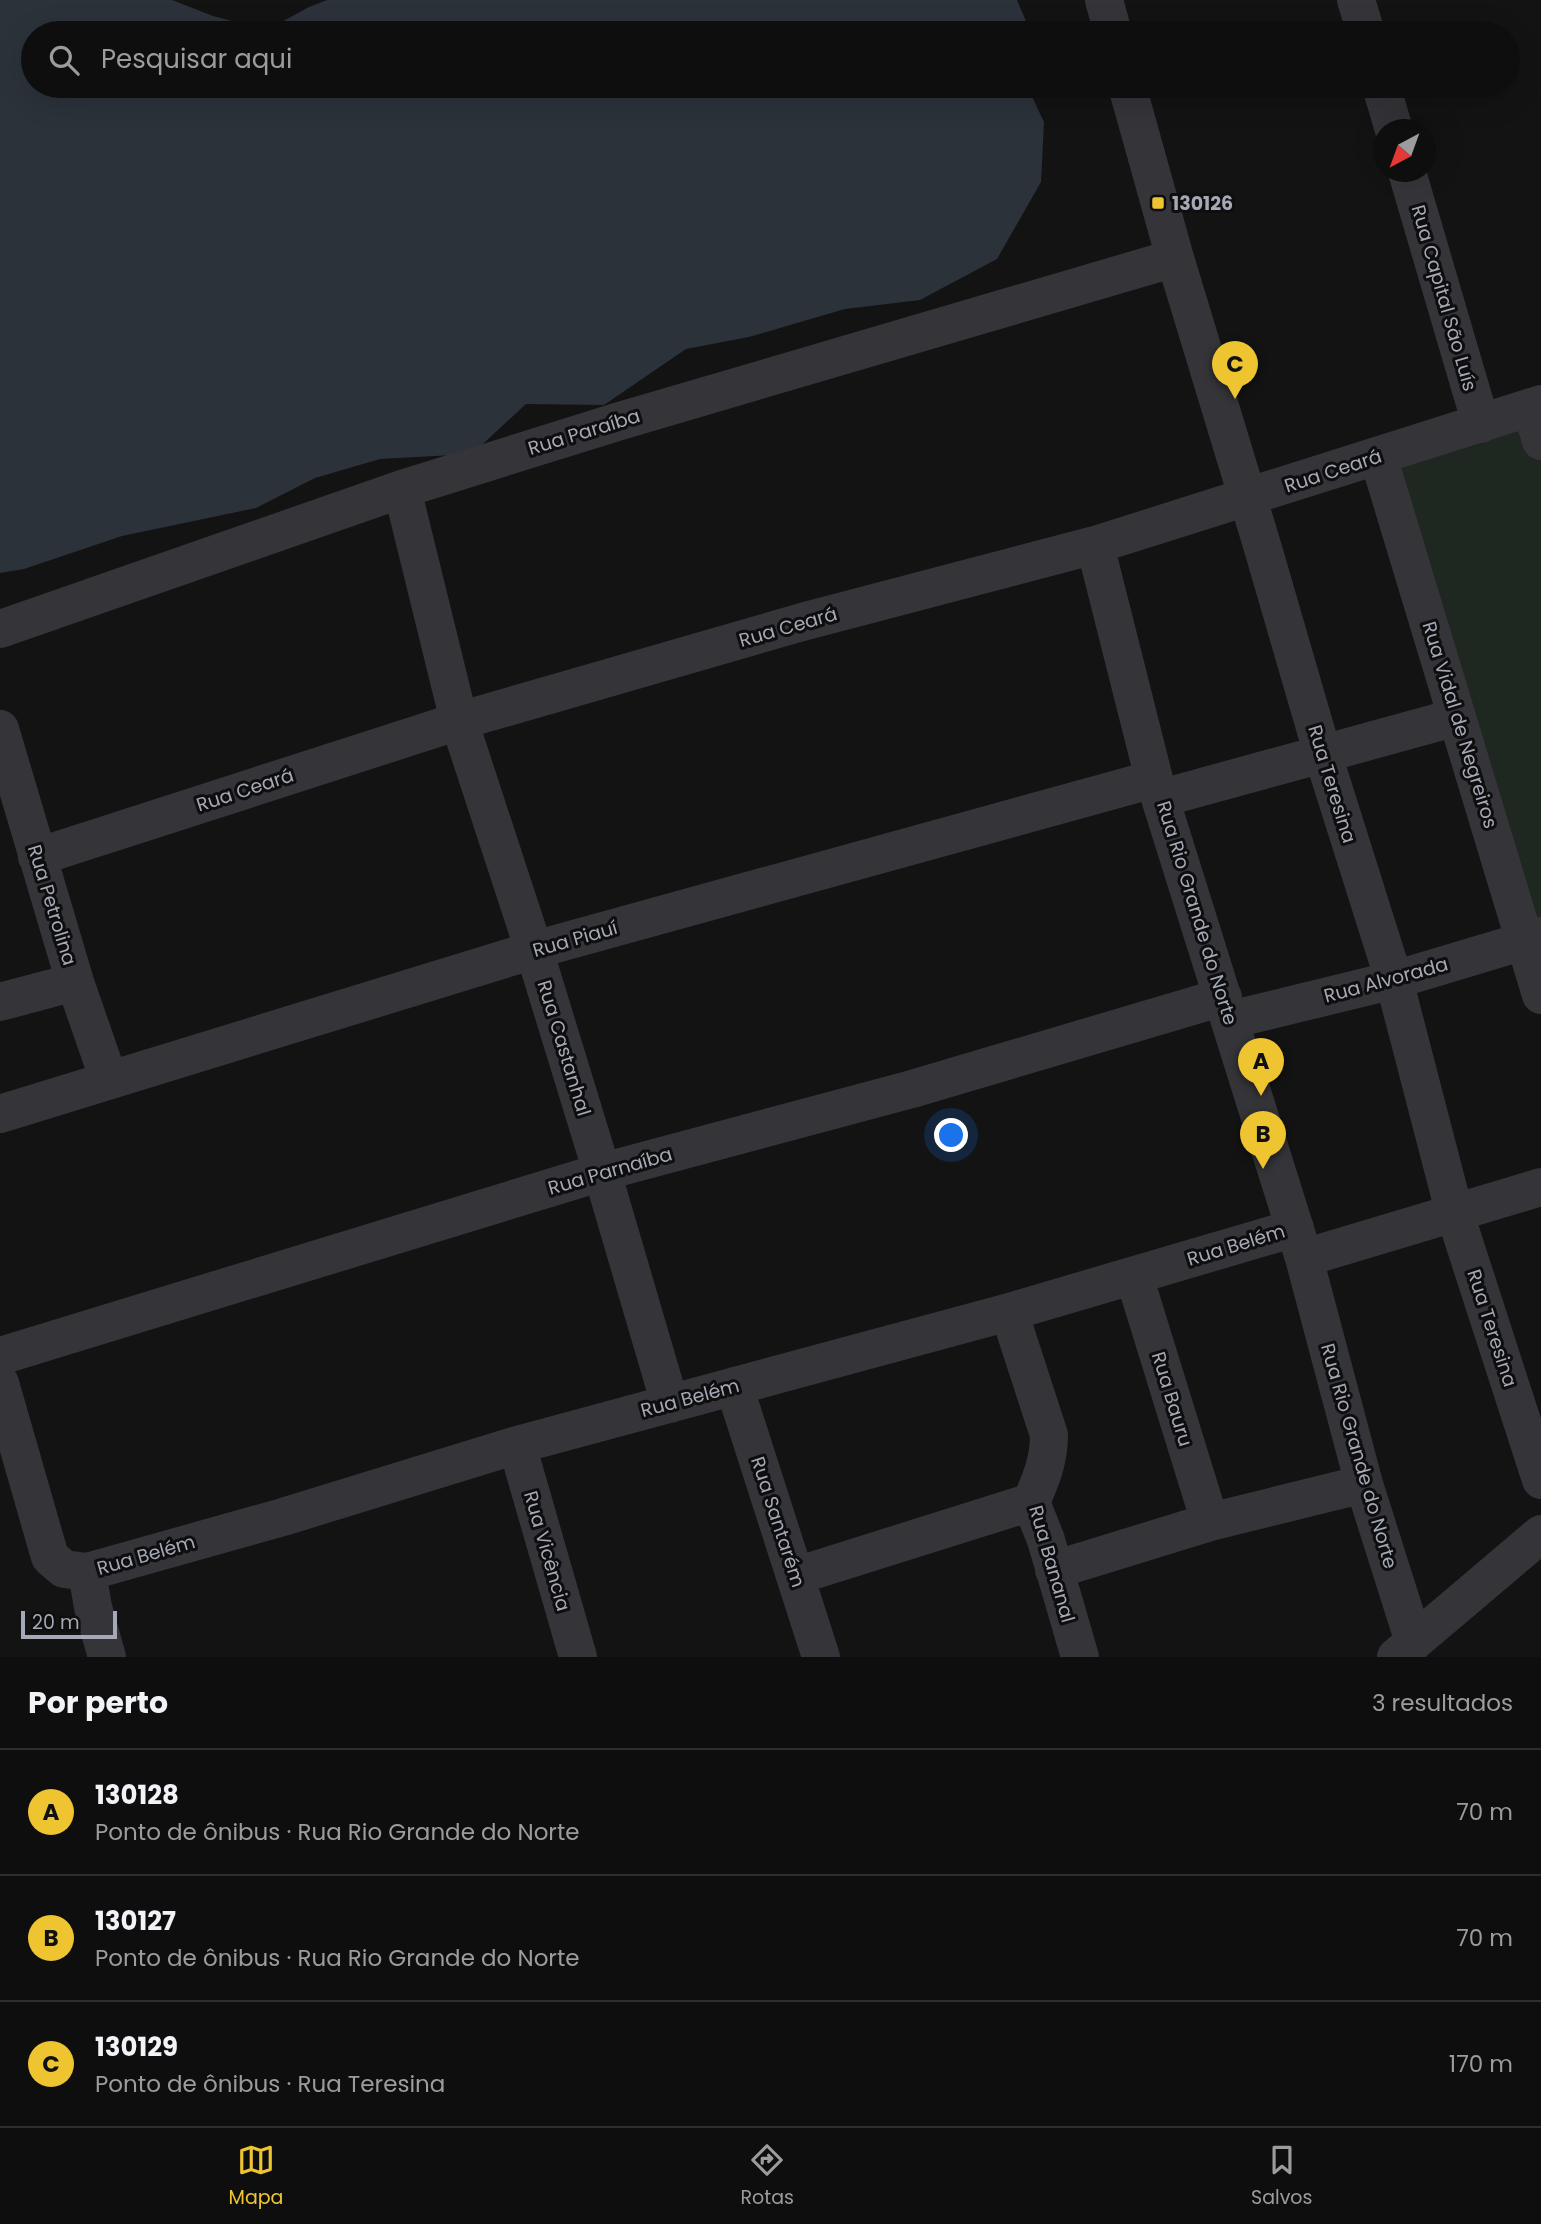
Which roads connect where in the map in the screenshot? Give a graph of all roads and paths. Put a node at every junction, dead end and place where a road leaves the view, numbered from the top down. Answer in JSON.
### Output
{"nodes":[{"id":1,"x":1104,"y":0,"type":"edge"},
{"id":2,"x":1356,"y":0,"type":"edge"},
{"id":3,"x":1110,"y":21,"type":"edge"},
{"id":4,"x":1362,"y":21,"type":"edge"},
{"id":5,"x":1130,"y":98,"type":"edge"},
{"id":6,"x":1385,"y":98,"type":"edge"},
{"id":7,"x":1391,"y":119,"type":"edge"},
{"id":8,"x":1410,"y":182,"type":"edge"},
{"id":9,"x":1175,"y":258,"type":"junction"},
{"id":10,"x":1538,"y":418,"type":"edge"},
{"id":11,"x":1481,"y":424,"type":"junction"},
{"id":12,"x":1378,"y":456,"type":"junction"},
{"id":13,"x":402,"y":488,"type":"junction"},
{"id":14,"x":1248,"y":498,"type":"junction"},
{"id":15,"x":1095,"y":545,"type":"junction"},
{"id":16,"x":0,"y":629,"type":"edge"},
{"id":17,"x":1457,"y":717,"type":"junction"},
{"id":18,"x":459,"y":721,"type":"junction"},
{"id":19,"x":0,"y":729,"type":"edge"},
{"id":20,"x":1323,"y":755,"type":"junction"},
{"id":21,"x":1158,"y":788,"type":"junction"},
{"id":22,"x":37,"y":857,"type":"junction"},
{"id":23,"x":1533,"y":938,"type":"edge"},
{"id":24,"x":534,"y":950,"type":"junction"},
{"id":25,"x":1394,"y":980,"type":"junction"},
{"id":26,"x":75,"y":982,"type":"junction"},
{"id":27,"x":1541,"y":995,"type":"edge"},
{"id":28,"x":0,"y":1002,"type":"edge"},
{"id":29,"x":1226,"y":1009,"type":"junction"},
{"id":30,"x":109,"y":1080,"type":"junction"},
{"id":31,"x":0,"y":1114,"type":"edge"},
{"id":32,"x":602,"y":1172,"type":"junction"},
{"id":33,"x":1541,"y":1187,"type":"edge"},
{"id":34,"x":1454,"y":1211,"type":"junction"},
{"id":35,"x":1299,"y":1243,"type":"junction"},
{"id":36,"x":1134,"y":1276,"type":"junction"},
{"id":37,"x":1009,"y":1312,"type":"junction"},
{"id":38,"x":0,"y":1356,"type":"edge"},
{"id":39,"x":0,"y":1383,"type":"edge"},
{"id":40,"x":734,"y":1386,"type":"junction"},
{"id":41,"x":670,"y":1404,"type":"junction"},
{"id":42,"x":517,"y":1445,"type":"junction"},
{"id":43,"x":1541,"y":1480,"type":"edge"},
{"id":44,"x":1364,"y":1484,"type":"junction"},
{"id":45,"x":1031,"y":1502,"type":"junction"},
{"id":46,"x":1210,"y":1521,"type":"junction"},
{"id":47,"x":1541,"y":1534,"type":"edge"},
{"id":48,"x":1054,"y":1570,"type":"junction"},
{"id":49,"x":87,"y":1572,"type":"junction"},
{"id":50,"x":796,"y":1576,"type":"junction"},
{"id":51,"x":1405,"y":1649,"type":"edge"},
{"id":52,"x":107,"y":1657,"type":"edge"},
{"id":53,"x":578,"y":1657,"type":"edge"},
{"id":54,"x":821,"y":1657,"type":"edge"},
{"id":55,"x":1080,"y":1657,"type":"edge"}],
"edges":[{"from":1,"to":3,"type":"street"},
{"from":2,"to":4,"type":"street"},
{"from":5,"to":9,"type":"street","name":"Rua Teresina"},
{"from":6,"to":7,"type":"street"},
{"from":8,"to":11,"type":"street","name":"Rua Capital São Luís"},
{"from":9,"to":13,"type":"street","name":"Rua Paraíba"},
{"from":9,"to":14,"type":"street","name":"Rua Teresina"},
{"from":10,"to":11,"type":"street","name":"Rua Ceará"},
{"from":11,"to":12,"type":"street","name":"Rua Ceará"},
{"from":12,"to":14,"type":"street","name":"Rua Ceará"},
{"from":12,"to":17,"type":"street","name":"Rua Vidal de Negreiros"},
{"from":13,"to":16,"type":"street","name":"Rua Paraíba"},
{"from":13,"to":18,"type":"street","name":"Rua Castanhal"},
{"from":14,"to":15,"type":"street","name":"Rua Ceará"},
{"from":14,"to":20,"type":"street","name":"Rua Teresina"},
{"from":15,"to":18,"type":"street","name":"Rua Ceará"},
{"from":15,"to":21,"type":"street","name":"Rua Rio Grande do Norte"},
{"from":17,"to":20,"type":"street","name":"Rua Piauí"},
{"from":17,"to":23,"type":"street","name":"Rua Vidal de Negreiros"},
{"from":18,"to":22,"type":"street","name":"Rua Ceará"},
{"from":18,"to":24,"type":"street","name":"Rua Castanhal"},
{"from":19,"to":22,"type":"street","name":"Rua Petrolina"},
{"from":20,"to":21,"type":"street","name":"Rua Piauí"},
{"from":20,"to":25,"type":"street","name":"Rua Teresina"},
{"from":21,"to":24,"type":"street","name":"Rua Piauí"},
{"from":21,"to":29,"type":"street","name":"Rua Rio Grande do Norte"},
{"from":22,"to":26,"type":"street","name":"Rua Petrolina"},
{"from":23,"to":25,"type":"street","name":"Rua Alvorada"},
{"from":23,"to":27,"type":"street","name":"Rua Vidal de Negreiros"},
{"from":24,"to":30,"type":"street","name":"Rua Piauí"},
{"from":24,"to":32,"type":"street","name":"Rua Castanhal"},
{"from":25,"to":29,"type":"street","name":"Rua Alvorada"},
{"from":25,"to":34,"type":"street","name":"Rua Teresina"},
{"from":26,"to":28,"type":"street"},
{"from":26,"to":30,"type":"street","name":"Rua Petrolina"},
{"from":29,"to":32,"type":"street","name":"Rua Parnaíba"},
{"from":29,"to":35,"type":"street","name":"Rua Rio Grande do Norte"},
{"from":30,"to":31,"type":"street","name":"Rua Piauí"},
{"from":32,"to":38,"type":"street","name":"Rua Parnaíba"},
{"from":32,"to":41,"type":"street","name":"Rua Castanhal"},
{"from":33,"to":34,"type":"street","name":"Rua Belém"},
{"from":34,"to":35,"type":"street","name":"Rua Belém"},
{"from":34,"to":43,"type":"street","name":"Rua Teresina"},
{"from":35,"to":36,"type":"street","name":"Rua Belém"},
{"from":35,"to":44,"type":"street","name":"Rua Rio Grande do Norte"},
{"from":36,"to":37,"type":"street","name":"Rua Belém"},
{"from":36,"to":46,"type":"street","name":"Rua Bauru"},
{"from":37,"to":40,"type":"street","name":"Rua Belém"},
{"from":37,"to":45,"type":"street","name":"Rua Bananal"},
{"from":39,"to":49,"type":"street"},
{"from":40,"to":41,"type":"street","name":"Rua Belém"},
{"from":40,"to":50,"type":"street","name":"Rua Santarém"},
{"from":41,"to":42,"type":"street","name":"Rua Belém"},
{"from":42,"to":49,"type":"street","name":"Rua Belém"},
{"from":42,"to":53,"type":"street","name":"Rua Vicência"},
{"from":44,"to":46,"type":"street"},
{"from":44,"to":51,"type":"street","name":"Rua Rio Grande do Norte"},
{"from":45,"to":48,"type":"street","name":"Rua Bananal"},
{"from":45,"to":50,"type":"street"},
{"from":46,"to":48,"type":"street"},
{"from":47,"to":51,"type":"street"},
{"from":48,"to":55,"type":"street","name":"Rua Bananal"},
{"from":49,"to":52,"type":"street"},
{"from":50,"to":54,"type":"street","name":"Rua Santarém"}]}
